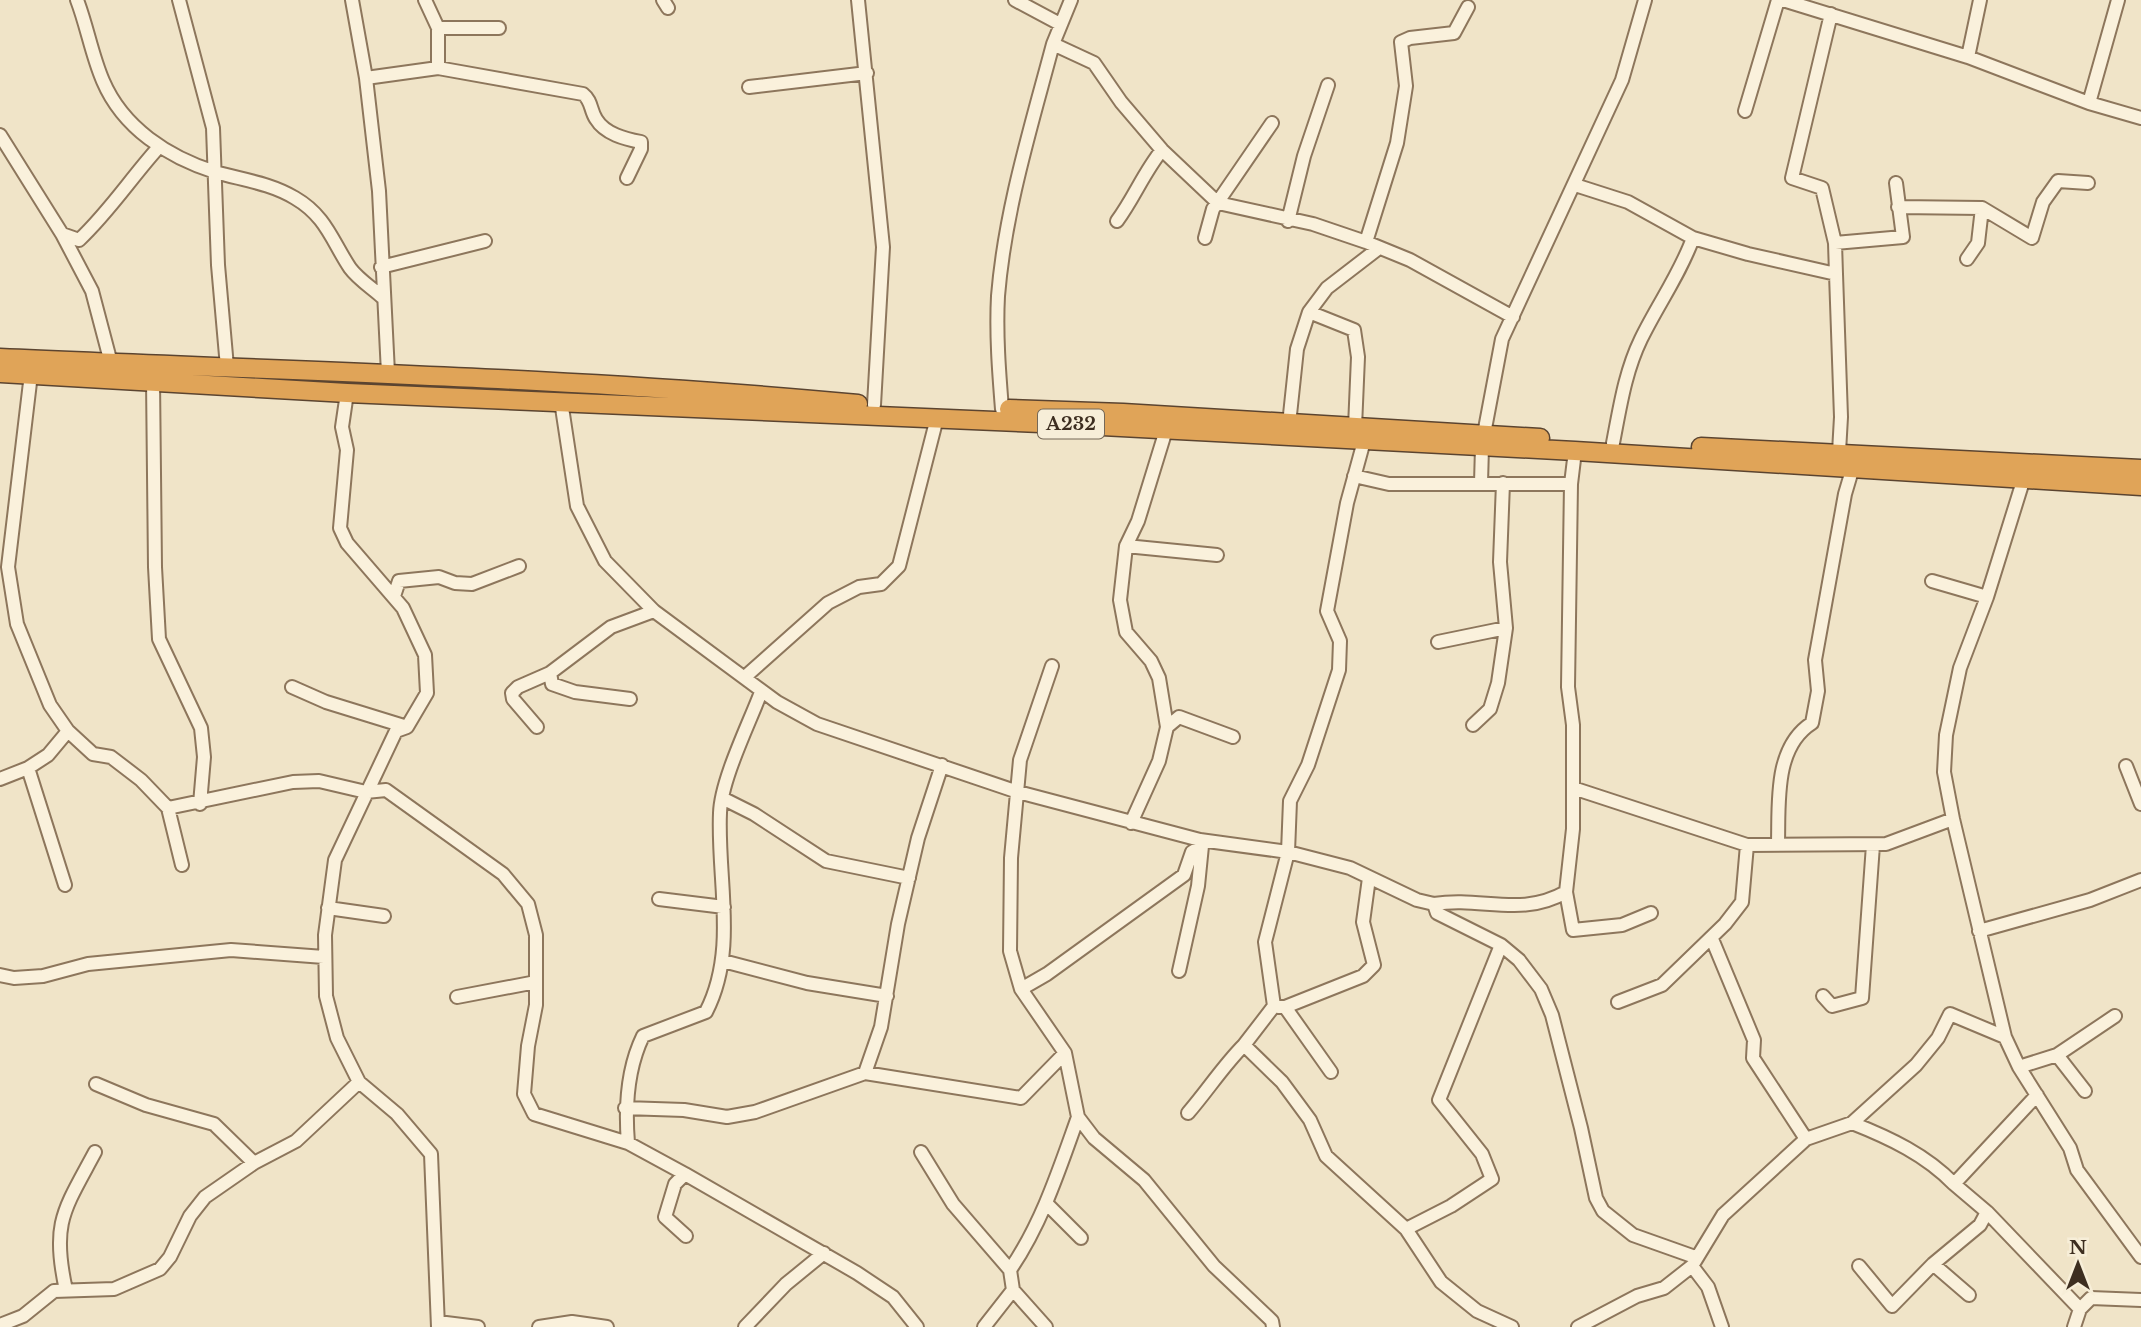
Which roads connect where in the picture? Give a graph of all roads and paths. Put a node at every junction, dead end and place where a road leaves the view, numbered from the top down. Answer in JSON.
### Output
{"nodes":[{"id":1,"x":77,"y":0,"type":"edge"},
{"id":2,"x":179,"y":0,"type":"edge"},
{"id":3,"x":352,"y":0,"type":"edge"},
{"id":4,"x":425,"y":0,"type":"edge"},
{"id":5,"x":858,"y":0,"type":"edge"},
{"id":6,"x":1015,"y":0,"type":"edge"},
{"id":7,"x":1071,"y":0,"type":"edge"},
{"id":8,"x":1645,"y":0,"type":"edge"},
{"id":9,"x":1780,"y":0,"type":"edge"},
{"id":10,"x":1980,"y":0,"type":"edge"},
{"id":11,"x":2118,"y":0,"type":"edge"},
{"id":12,"x":1468,"y":7,"type":"dead end"},
{"id":13,"x":1832,"y":14,"type":"junction"},
{"id":14,"x":1060,"y":24,"type":"junction"},
{"id":15,"x":499,"y":28,"type":"dead end"},
{"id":16,"x":438,"y":29,"type":"junction"},
{"id":17,"x":1053,"y":44,"type":"junction"},
{"id":18,"x":1968,"y":57,"type":"junction"},
{"id":19,"x":438,"y":68,"type":"junction"},
{"id":20,"x":867,"y":73,"type":"junction"},
{"id":21,"x":366,"y":78,"type":"junction"},
{"id":22,"x":1328,"y":85,"type":"dead end"},
{"id":23,"x":748,"y":87,"type":"dead end"},
{"id":24,"x":2089,"y":103,"type":"junction"},
{"id":25,"x":1745,"y":111,"type":"dead end"},
{"id":26,"x":2141,"y":118,"type":"edge"},
{"id":27,"x":1272,"y":123,"type":"dead end"},
{"id":28,"x":0,"y":135,"type":"edge"},
{"id":29,"x":158,"y":148,"type":"junction"},
{"id":30,"x":1162,"y":150,"type":"junction"},
{"id":31,"x":213,"y":171,"type":"junction"},
{"id":32,"x":627,"y":178,"type":"dead end"},
{"id":33,"x":1896,"y":183,"type":"dead end"},
{"id":34,"x":2088,"y":183,"type":"dead end"},
{"id":35,"x":1575,"y":185,"type":"junction"},
{"id":36,"x":1218,"y":203,"type":"junction"},
{"id":37,"x":1898,"y":206,"type":"junction"},
{"id":38,"x":1982,"y":208,"type":"junction"},
{"id":39,"x":1116,"y":221,"type":"dead end"},
{"id":40,"x":1288,"y":221,"type":"junction"},
{"id":41,"x":62,"y":233,"type":"junction"},
{"id":42,"x":1693,"y":237,"type":"junction"},
{"id":43,"x":1205,"y":238,"type":"dead end"},
{"id":44,"x":485,"y":241,"type":"dead end"},
{"id":45,"x":1366,"y":242,"type":"junction"},
{"id":46,"x":1835,"y":243,"type":"junction"},
{"id":47,"x":1379,"y":248,"type":"junction"},
{"id":48,"x":1967,"y":259,"type":"dead end"},
{"id":49,"x":381,"y":267,"type":"junction"},
{"id":50,"x":1836,"y":274,"type":"junction"},
{"id":51,"x":382,"y":297,"type":"junction"},
{"id":52,"x":1309,"y":312,"type":"junction"},
{"id":53,"x":1513,"y":317,"type":"junction"},
{"id":54,"x":0,"y":358,"type":"edge"},
{"id":55,"x":111,"y":363,"type":"junction"},
{"id":56,"x":226,"y":367,"type":"junction"},
{"id":57,"x":0,"y":373,"type":"edge"},
{"id":58,"x":388,"y":373,"type":"junction"},
{"id":59,"x":30,"y":374,"type":"junction"},
{"id":60,"x":153,"y":380,"type":"junction"},
{"id":61,"x":347,"y":393,"type":"junction"},
{"id":62,"x":561,"y":401,"type":"junction"},
{"id":63,"x":874,"y":405,"type":"junction"},
{"id":64,"x":1002,"y":409,"type":"junction"},
{"id":65,"x":937,"y":418,"type":"junction"},
{"id":66,"x":1289,"y":424,"type":"junction"},
{"id":67,"x":1166,"y":430,"type":"junction"},
{"id":68,"x":1360,"y":434,"type":"junction"},
{"id":69,"x":1483,"y":441,"type":"junction"},
{"id":70,"x":1613,"y":443,"type":"junction"},
{"id":71,"x":1575,"y":451,"type":"junction"},
{"id":72,"x":1839,"y":452,"type":"junction"},
{"id":73,"x":1853,"y":467,"type":"junction"},
{"id":74,"x":2141,"y":469,"type":"edge"},
{"id":75,"x":1354,"y":476,"type":"junction"},
{"id":76,"x":2111,"y":476,"type":"junction"},
{"id":77,"x":2025,"y":478,"type":"junction"},
{"id":78,"x":1481,"y":483,"type":"junction"},
{"id":79,"x":1503,"y":483,"type":"junction"},
{"id":80,"x":1571,"y":484,"type":"junction"},
{"id":81,"x":2141,"y":486,"type":"edge"},
{"id":82,"x":1126,"y":546,"type":"junction"},
{"id":83,"x":1217,"y":555,"type":"dead end"},
{"id":84,"x":519,"y":566,"type":"dead end"},
{"id":85,"x":1932,"y":582,"type":"dead end"},
{"id":86,"x":394,"y":596,"type":"junction"},
{"id":87,"x":1987,"y":597,"type":"junction"},
{"id":88,"x":654,"y":611,"type":"junction"},
{"id":89,"x":1506,"y":628,"type":"junction"},
{"id":90,"x":1438,"y":642,"type":"dead end"},
{"id":91,"x":1052,"y":666,"type":"dead end"},
{"id":92,"x":550,"y":673,"type":"junction"},
{"id":93,"x":746,"y":676,"type":"junction"},
{"id":94,"x":292,"y":687,"type":"dead end"},
{"id":95,"x":761,"y":692,"type":"junction"},
{"id":96,"x":630,"y":699,"type":"dead end"},
{"id":97,"x":1473,"y":726,"type":"dead end"},
{"id":98,"x":407,"y":727,"type":"junction"},
{"id":99,"x":537,"y":727,"type":"dead end"},
{"id":100,"x":1167,"y":727,"type":"junction"},
{"id":101,"x":68,"y":731,"type":"junction"},
{"id":102,"x":1233,"y":737,"type":"dead end"},
{"id":103,"x":942,"y":765,"type":"junction"},
{"id":104,"x":2126,"y":766,"type":"dead end"},
{"id":105,"x":27,"y":768,"type":"junction"},
{"id":106,"x":0,"y":779,"type":"edge"},
{"id":107,"x":1573,"y":788,"type":"junction"},
{"id":108,"x":366,"y":793,"type":"junction"},
{"id":109,"x":1018,"y":793,"type":"junction"},
{"id":110,"x":722,"y":798,"type":"junction"},
{"id":111,"x":200,"y":804,"type":"junction"},
{"id":112,"x":2141,"y":804,"type":"edge"},
{"id":113,"x":168,"y":808,"type":"junction"},
{"id":114,"x":1953,"y":819,"type":"junction"},
{"id":115,"x":1131,"y":823,"type":"junction"},
{"id":116,"x":1778,"y":842,"type":"junction"},
{"id":117,"x":1201,"y":843,"type":"junction"},
{"id":118,"x":1747,"y":845,"type":"junction"},
{"id":119,"x":1873,"y":845,"type":"junction"},
{"id":120,"x":1288,"y":852,"type":"junction"},
{"id":121,"x":183,"y":865,"type":"dead end"},
{"id":122,"x":909,"y":878,"type":"junction"},
{"id":123,"x":1369,"y":878,"type":"junction"},
{"id":124,"x":2141,"y":880,"type":"edge"},
{"id":125,"x":65,"y":885,"type":"dead end"},
{"id":126,"x":1566,"y":892,"type":"junction"},
{"id":127,"x":659,"y":898,"type":"dead end"},
{"id":128,"x":1434,"y":904,"type":"junction"},
{"id":129,"x":724,"y":907,"type":"junction"},
{"id":130,"x":328,"y":908,"type":"junction"},
{"id":131,"x":1651,"y":913,"type":"dead end"},
{"id":132,"x":383,"y":916,"type":"dead end"},
{"id":133,"x":1979,"y":931,"type":"junction"},
{"id":134,"x":1712,"y":939,"type":"junction"},
{"id":135,"x":1500,"y":945,"type":"junction"},
{"id":136,"x":324,"y":957,"type":"junction"},
{"id":137,"x":723,"y":961,"type":"junction"},
{"id":138,"x":1179,"y":971,"type":"dead end"},
{"id":139,"x":0,"y":975,"type":"edge"},
{"id":140,"x":536,"y":982,"type":"junction"},
{"id":141,"x":1021,"y":989,"type":"junction"},
{"id":142,"x":887,"y":996,"type":"junction"},
{"id":143,"x":1823,"y":996,"type":"dead end"},
{"id":144,"x":457,"y":997,"type":"dead end"},
{"id":145,"x":1618,"y":1002,"type":"dead end"},
{"id":146,"x":1280,"y":1007,"type":"junction"},
{"id":147,"x":2115,"y":1016,"type":"dead end"},
{"id":148,"x":2006,"y":1037,"type":"junction"},
{"id":149,"x":1244,"y":1045,"type":"junction"},
{"id":150,"x":1065,"y":1053,"type":"junction"},
{"id":151,"x":2057,"y":1055,"type":"junction"},
{"id":152,"x":2020,"y":1067,"type":"junction"},
{"id":153,"x":1331,"y":1072,"type":"dead end"},
{"id":154,"x":865,"y":1073,"type":"junction"},
{"id":155,"x":359,"y":1082,"type":"junction"},
{"id":156,"x":96,"y":1084,"type":"dead end"},
{"id":157,"x":2085,"y":1091,"type":"dead end"},
{"id":158,"x":2037,"y":1095,"type":"junction"},
{"id":159,"x":625,"y":1108,"type":"junction"},
{"id":160,"x":1188,"y":1113,"type":"dead end"},
{"id":161,"x":1078,"y":1117,"type":"junction"},
{"id":162,"x":1852,"y":1123,"type":"junction"},
{"id":163,"x":1807,"y":1139,"type":"junction"},
{"id":164,"x":628,"y":1143,"type":"junction"},
{"id":165,"x":95,"y":1152,"type":"dead end"},
{"id":166,"x":922,"y":1152,"type":"dead end"},
{"id":167,"x":254,"y":1163,"type":"junction"},
{"id":168,"x":685,"y":1174,"type":"junction"},
{"id":169,"x":1954,"y":1184,"type":"junction"},
{"id":170,"x":1047,"y":1204,"type":"junction"},
{"id":171,"x":1987,"y":1212,"type":"junction"},
{"id":172,"x":1406,"y":1229,"type":"junction"},
{"id":173,"x":686,"y":1236,"type":"dead end"},
{"id":174,"x":1081,"y":1238,"type":"dead end"},
{"id":175,"x":824,"y":1253,"type":"junction"},
{"id":176,"x":2141,"y":1257,"type":"edge"},
{"id":177,"x":1693,"y":1261,"type":"junction"},
{"id":178,"x":1933,"y":1264,"type":"junction"},
{"id":179,"x":1859,"y":1266,"type":"dead end"},
{"id":180,"x":1010,"y":1270,"type":"junction"},
{"id":181,"x":66,"y":1290,"type":"junction"},
{"id":182,"x":1013,"y":1290,"type":"junction"},
{"id":183,"x":1969,"y":1295,"type":"dead end"},
{"id":184,"x":2141,"y":1300,"type":"edge"},
{"id":185,"x":2080,"y":1309,"type":"junction"},
{"id":186,"x":22,"y":1322,"type":"edge"},
{"id":187,"x":0,"y":1325,"type":"edge"},
{"id":188,"x":438,"y":1325,"type":"edge"},
{"id":189,"x":1724,"y":1325,"type":"edge"},
{"id":190,"x":478,"y":1327,"type":"edge"},
{"id":191,"x":538,"y":1327,"type":"edge"},
{"id":192,"x":607,"y":1327,"type":"edge"},
{"id":193,"x":745,"y":1327,"type":"edge"},
{"id":194,"x":917,"y":1327,"type":"edge"},
{"id":195,"x":984,"y":1327,"type":"edge"},
{"id":196,"x":1046,"y":1327,"type":"edge"},
{"id":197,"x":1273,"y":1327,"type":"edge"},
{"id":198,"x":1512,"y":1327,"type":"edge"},
{"id":199,"x":1578,"y":1327,"type":"edge"},
{"id":200,"x":2074,"y":1327,"type":"edge"}],
"edges":[{"from":1,"to":29,"type":"street"},
{"from":2,"to":31,"type":"street"},
{"from":3,"to":21,"type":"street"},
{"from":4,"to":16,"type":"street"},
{"from":5,"to":20,"type":"street"},
{"from":6,"to":14,"type":"street"},
{"from":7,"to":14,"type":"street"},
{"from":8,"to":35,"type":"street"},
{"from":9,"to":13,"type":"street"},
{"from":9,"to":25,"type":"street"},
{"from":10,"to":18,"type":"street"},
{"from":11,"to":24,"type":"street"},
{"from":12,"to":45,"type":"street"},
{"from":13,"to":18,"type":"street"},
{"from":13,"to":46,"type":"street"},
{"from":14,"to":17,"type":"street"},
{"from":15,"to":16,"type":"street"},
{"from":16,"to":19,"type":"street"},
{"from":17,"to":30,"type":"street"},
{"from":17,"to":64,"type":"street"},
{"from":18,"to":24,"type":"street"},
{"from":19,"to":21,"type":"street"},
{"from":19,"to":32,"type":"street"},
{"from":20,"to":23,"type":"street"},
{"from":20,"to":63,"type":"street"},
{"from":21,"to":49,"type":"street"},
{"from":22,"to":40,"type":"street"},
{"from":24,"to":26,"type":"street"},
{"from":27,"to":36,"type":"street"},
{"from":28,"to":41,"type":"street"},
{"from":29,"to":31,"type":"street"},
{"from":29,"to":41,"type":"street"},
{"from":30,"to":36,"type":"street"},
{"from":30,"to":39,"type":"street"},
{"from":31,"to":51,"type":"street"},
{"from":31,"to":56,"type":"street"},
{"from":33,"to":37,"type":"street"},
{"from":34,"to":38,"type":"street"},
{"from":35,"to":42,"type":"street"},
{"from":35,"to":53,"type":"street"},
{"from":36,"to":40,"type":"street"},
{"from":36,"to":43,"type":"street"},
{"from":37,"to":38,"type":"street"},
{"from":37,"to":46,"type":"street"},
{"from":38,"to":48,"type":"street"},
{"from":40,"to":45,"type":"street"},
{"from":41,"to":55,"type":"street"},
{"from":42,"to":50,"type":"street"},
{"from":42,"to":70,"type":"street"},
{"from":44,"to":49,"type":"street"},
{"from":45,"to":47,"type":"street"},
{"from":46,"to":50,"type":"street"},
{"from":47,"to":52,"type":"street"},
{"from":47,"to":53,"type":"street"},
{"from":49,"to":51,"type":"street"},
{"from":50,"to":72,"type":"street"},
{"from":51,"to":58,"type":"street"},
{"from":52,"to":66,"type":"street"},
{"from":52,"to":68,"type":"street"},
{"from":53,"to":69,"type":"street"},
{"from":54,"to":55,"type":"highway","number":"A232"},
{"from":55,"to":56,"type":"highway","number":"A232"},
{"from":56,"to":58,"type":"highway","number":"A232"},
{"from":57,"to":59,"type":"highway","number":"A232"},
{"from":58,"to":63,"type":"highway","number":"A232"},
{"from":59,"to":60,"type":"highway","number":"A232"},
{"from":59,"to":101,"type":"street"},
{"from":60,"to":61,"type":"highway","number":"A232"},
{"from":60,"to":111,"type":"street"},
{"from":61,"to":62,"type":"highway","number":"A232"},
{"from":61,"to":86,"type":"street"},
{"from":62,"to":65,"type":"highway","number":"A232"},
{"from":62,"to":88,"type":"street"},
{"from":63,"to":64,"type":"highway","number":"A232"},
{"from":64,"to":66,"type":"highway","number":"A232"},
{"from":65,"to":67,"type":"highway","number":"A232"},
{"from":65,"to":93,"type":"street"},
{"from":66,"to":68,"type":"highway","number":"A232"},
{"from":67,"to":68,"type":"highway","number":"A232"},
{"from":67,"to":82,"type":"street"},
{"from":68,"to":69,"type":"highway","number":"A232"},
{"from":68,"to":75,"type":"street"},
{"from":69,"to":70,"type":"highway","number":"A232"},
{"from":69,"to":71,"type":"highway","number":"A232"},
{"from":69,"to":78,"type":"street"},
{"from":70,"to":72,"type":"highway","number":"A232"},
{"from":71,"to":73,"type":"highway","number":"A232"},
{"from":71,"to":80,"type":"street"},
{"from":72,"to":76,"type":"highway","number":"A232"},
{"from":73,"to":77,"type":"highway","number":"A232"},
{"from":73,"to":116,"type":"street"},
{"from":74,"to":76,"type":"highway","number":"A232"},
{"from":75,"to":78,"type":"street"},
{"from":75,"to":120,"type":"street"},
{"from":76,"to":77,"type":"highway","number":"A232"},
{"from":76,"to":81,"type":"highway","number":"A232"},
{"from":77,"to":87,"type":"street"},
{"from":78,"to":79,"type":"street"},
{"from":79,"to":80,"type":"street"},
{"from":79,"to":89,"type":"street"},
{"from":80,"to":107,"type":"street"},
{"from":82,"to":83,"type":"street"},
{"from":82,"to":100,"type":"street"},
{"from":84,"to":86,"type":"street"},
{"from":85,"to":87,"type":"street"},
{"from":86,"to":98,"type":"street"},
{"from":87,"to":114,"type":"street"},
{"from":88,"to":92,"type":"street"},
{"from":88,"to":93,"type":"street"},
{"from":89,"to":90,"type":"street"},
{"from":89,"to":97,"type":"street"},
{"from":91,"to":109,"type":"street"},
{"from":92,"to":96,"type":"street"},
{"from":92,"to":99,"type":"street"},
{"from":93,"to":95,"type":"street"},
{"from":94,"to":98,"type":"street"},
{"from":95,"to":103,"type":"street"},
{"from":95,"to":110,"type":"street"},
{"from":98,"to":108,"type":"street"},
{"from":100,"to":102,"type":"street"},
{"from":100,"to":115,"type":"street"},
{"from":101,"to":105,"type":"street"},
{"from":101,"to":113,"type":"street"},
{"from":103,"to":109,"type":"street"},
{"from":103,"to":122,"type":"street"},
{"from":104,"to":112,"type":"street"},
{"from":105,"to":106,"type":"street"},
{"from":105,"to":125,"type":"street"},
{"from":107,"to":118,"type":"street"},
{"from":107,"to":126,"type":"street"},
{"from":108,"to":111,"type":"street"},
{"from":108,"to":130,"type":"street"},
{"from":108,"to":140,"type":"street"},
{"from":109,"to":115,"type":"street"},
{"from":109,"to":141,"type":"street"},
{"from":110,"to":122,"type":"street"},
{"from":110,"to":129,"type":"street"},
{"from":111,"to":113,"type":"street"},
{"from":113,"to":121,"type":"street"},
{"from":114,"to":119,"type":"street"},
{"from":114,"to":133,"type":"street"},
{"from":115,"to":117,"type":"street"},
{"from":116,"to":118,"type":"street"},
{"from":116,"to":119,"type":"street"},
{"from":117,"to":120,"type":"street"},
{"from":117,"to":138,"type":"street"},
{"from":117,"to":141,"type":"street"},
{"from":118,"to":134,"type":"street"},
{"from":119,"to":143,"type":"street"},
{"from":120,"to":123,"type":"street"},
{"from":120,"to":146,"type":"street"},
{"from":122,"to":142,"type":"street"},
{"from":123,"to":128,"type":"street"},
{"from":123,"to":146,"type":"street"},
{"from":124,"to":133,"type":"street"},
{"from":126,"to":128,"type":"street"},
{"from":126,"to":131,"type":"street"},
{"from":127,"to":129,"type":"street"},
{"from":128,"to":135,"type":"street"},
{"from":129,"to":137,"type":"street"},
{"from":130,"to":132,"type":"street"},
{"from":130,"to":136,"type":"street"},
{"from":133,"to":148,"type":"street"},
{"from":134,"to":145,"type":"street"},
{"from":134,"to":163,"type":"street"},
{"from":135,"to":172,"type":"street"},
{"from":135,"to":177,"type":"street"},
{"from":136,"to":139,"type":"street"},
{"from":136,"to":155,"type":"street"},
{"from":137,"to":142,"type":"street"},
{"from":137,"to":159,"type":"street"},
{"from":140,"to":144,"type":"street"},
{"from":140,"to":164,"type":"street"},
{"from":141,"to":150,"type":"street"},
{"from":142,"to":154,"type":"street"},
{"from":146,"to":149,"type":"street"},
{"from":146,"to":153,"type":"street"},
{"from":147,"to":151,"type":"street"},
{"from":148,"to":152,"type":"street"},
{"from":148,"to":162,"type":"street"},
{"from":149,"to":160,"type":"street"},
{"from":149,"to":172,"type":"street"},
{"from":150,"to":154,"type":"street"},
{"from":150,"to":161,"type":"street"},
{"from":151,"to":152,"type":"street"},
{"from":151,"to":157,"type":"street"},
{"from":152,"to":158,"type":"street"},
{"from":154,"to":159,"type":"street"},
{"from":155,"to":167,"type":"street"},
{"from":155,"to":188,"type":"street"},
{"from":156,"to":167,"type":"street"},
{"from":158,"to":169,"type":"street"},
{"from":158,"to":176,"type":"street"},
{"from":159,"to":164,"type":"street"},
{"from":161,"to":170,"type":"street"},
{"from":161,"to":197,"type":"street"},
{"from":162,"to":163,"type":"street"},
{"from":162,"to":169,"type":"street"},
{"from":163,"to":177,"type":"street"},
{"from":164,"to":168,"type":"street"},
{"from":165,"to":181,"type":"street"},
{"from":166,"to":180,"type":"street"},
{"from":167,"to":181,"type":"street"},
{"from":168,"to":173,"type":"street"},
{"from":168,"to":175,"type":"street"},
{"from":169,"to":171,"type":"street"},
{"from":170,"to":174,"type":"street"},
{"from":170,"to":180,"type":"street"},
{"from":171,"to":178,"type":"street"},
{"from":171,"to":185,"type":"street"},
{"from":172,"to":198,"type":"street"},
{"from":175,"to":193,"type":"street"},
{"from":175,"to":194,"type":"street"},
{"from":177,"to":189,"type":"street"},
{"from":177,"to":199,"type":"street"},
{"from":178,"to":179,"type":"street"},
{"from":178,"to":183,"type":"street"},
{"from":180,"to":182,"type":"street"},
{"from":181,"to":186,"type":"street"},
{"from":182,"to":195,"type":"street"},
{"from":182,"to":196,"type":"street"},
{"from":184,"to":185,"type":"street"},
{"from":185,"to":200,"type":"street"},
{"from":186,"to":187,"type":"street"},
{"from":188,"to":190,"type":"street"},
{"from":191,"to":192,"type":"street"}]}
